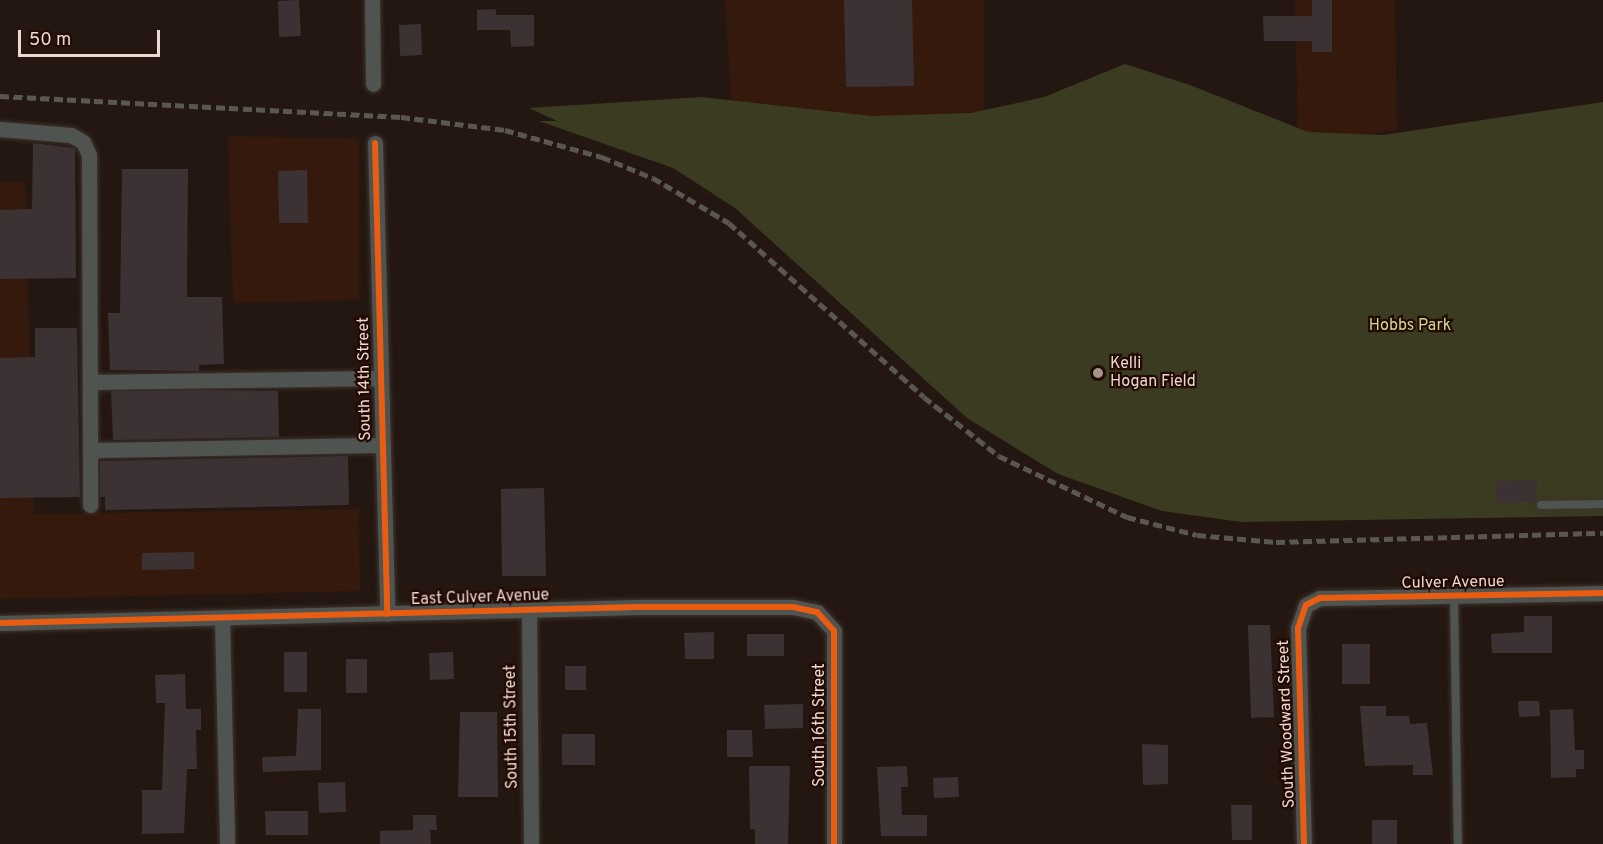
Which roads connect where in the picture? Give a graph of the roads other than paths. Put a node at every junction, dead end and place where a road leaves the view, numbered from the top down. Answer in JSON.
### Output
{"nodes":[{"id":1,"x":372,"y":0,"type":"edge"},
{"id":2,"x":373,"y":84,"type":"dead end"},
{"id":3,"x":0,"y":129,"type":"edge"},
{"id":4,"x":375,"y":143,"type":"dead end"},
{"id":5,"x":378,"y":378,"type":"junction"},
{"id":6,"x":92,"y":382,"type":"junction"},
{"id":7,"x":380,"y":445,"type":"junction"},
{"id":8,"x":93,"y":450,"type":"junction"},
{"id":9,"x":1603,"y":504,"type":"edge"},
{"id":10,"x":90,"y":505,"type":"dead end"},
{"id":11,"x":1541,"y":505,"type":"dead end"},
{"id":12,"x":1603,"y":593,"type":"edge"},
{"id":13,"x":1454,"y":596,"type":"junction"},
{"id":14,"x":1306,"y":605,"type":"joint"},
{"id":15,"x":529,"y":610,"type":"junction"},
{"id":16,"x":817,"y":612,"type":"joint"},
{"id":17,"x":387,"y":614,"type":"junction"},
{"id":18,"x":222,"y":618,"type":"junction"},
{"id":19,"x":0,"y":623,"type":"edge"},
{"id":20,"x":227,"y":844,"type":"edge"},
{"id":21,"x":531,"y":844,"type":"edge"},
{"id":22,"x":834,"y":844,"type":"edge"},
{"id":23,"x":1304,"y":844,"type":"edge"},
{"id":24,"x":1458,"y":844,"type":"edge"}],
"edges":[{"from":1,"to":2,"type":"street"},
{"from":3,"to":6,"type":"street"},
{"from":4,"to":5,"type":"street","name":"South 14th Street"},
{"from":5,"to":6,"type":"street"},
{"from":5,"to":7,"type":"street","name":"South 14th Street"},
{"from":6,"to":8,"type":"street"},
{"from":7,"to":8,"type":"street"},
{"from":7,"to":17,"type":"street","name":"South 14th Street"},
{"from":8,"to":10,"type":"street"},
{"from":9,"to":11,"type":"lane"},
{"from":12,"to":13,"type":"street","name":"Culver Avenue"},
{"from":13,"to":14,"type":"street","name":"Culver Avenue"},
{"from":13,"to":24,"type":"lane"},
{"from":14,"to":23,"type":"street","name":"South Woodward Street"},
{"from":15,"to":16,"type":"street","name":"East Culver Avenue"},
{"from":15,"to":17,"type":"street","name":"East Culver Avenue"},
{"from":15,"to":21,"type":"street","name":"South 15th Street"},
{"from":16,"to":22,"type":"street","name":"South 16th Street"},
{"from":17,"to":18,"type":"street","name":"East Culver Avenue"},
{"from":18,"to":19,"type":"street","name":"East Culver Avenue"},
{"from":18,"to":20,"type":"street"}]}
